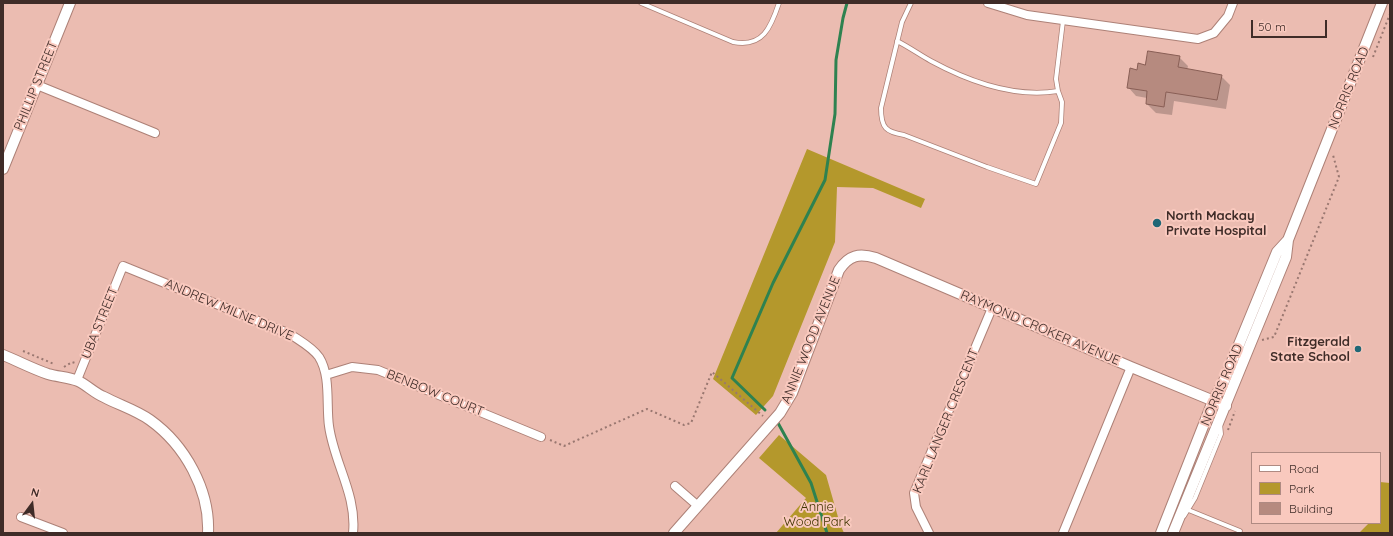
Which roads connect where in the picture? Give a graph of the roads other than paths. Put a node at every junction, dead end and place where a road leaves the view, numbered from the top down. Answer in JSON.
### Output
{"nodes":[{"id":1,"x":70,"y":3,"type":"edge"},
{"id":2,"x":641,"y":3,"type":"edge"},
{"id":3,"x":779,"y":3,"type":"edge"},
{"id":4,"x":911,"y":3,"type":"edge"},
{"id":5,"x":988,"y":3,"type":"edge"},
{"id":6,"x":1233,"y":3,"type":"edge"},
{"id":7,"x":1382,"y":3,"type":"edge"},
{"id":8,"x":1063,"y":21,"type":"junction"},
{"id":9,"x":897,"y":41,"type":"junction"},
{"id":10,"x":36,"y":85,"type":"junction"},
{"id":11,"x":1058,"y":91,"type":"junction"},
{"id":12,"x":155,"y":133,"type":"dead end"},
{"id":13,"x":3,"y":169,"type":"edge"},
{"id":14,"x":1288,"y":240,"type":"junction"},
{"id":15,"x":853,"y":256,"type":"joint"},
{"id":16,"x":123,"y":266,"type":"joint"},
{"id":17,"x":992,"y":308,"type":"junction"},
{"id":18,"x":3,"y":355,"type":"edge"},
{"id":19,"x":1131,"y":367,"type":"junction"},
{"id":20,"x":326,"y":375,"type":"junction"},
{"id":21,"x":77,"y":380,"type":"junction"},
{"id":22,"x":1214,"y":401,"type":"junction"},
{"id":23,"x":1226,"y":406,"type":"junction"},
{"id":24,"x":541,"y":437,"type":"road end"},
{"id":25,"x":675,"y":486,"type":"dead end"},
{"id":26,"x":1173,"y":504,"type":"junction"},
{"id":27,"x":698,"y":506,"type":"junction"},
{"id":28,"x":1186,"y":509,"type":"junction"},
{"id":29,"x":21,"y":517,"type":"dead end"},
{"id":30,"x":1175,"y":530,"type":"edge"},
{"id":31,"x":1240,"y":531,"type":"dead end"},
{"id":32,"x":63,"y":533,"type":"edge"},
{"id":33,"x":208,"y":533,"type":"edge"},
{"id":34,"x":353,"y":533,"type":"edge"},
{"id":35,"x":674,"y":533,"type":"edge"},
{"id":36,"x":929,"y":533,"type":"edge"},
{"id":37,"x":1063,"y":533,"type":"edge"},
{"id":38,"x":1161,"y":533,"type":"edge"}],
"edges":[{"from":1,"to":10,"type":"street","name":"PHILLIP STREET"},
{"from":2,"to":3,"type":"lane"},
{"from":4,"to":9,"type":"lane"},
{"from":5,"to":8,"type":"street"},
{"from":6,"to":8,"type":"street"},
{"from":7,"to":14,"type":"street","name":"NORRIS ROAD"},
{"from":8,"to":11,"type":"lane"},
{"from":9,"to":11,"type":"lane"},
{"from":9,"to":11,"type":"lane"},
{"from":10,"to":12,"type":"street"},
{"from":10,"to":13,"type":"street","name":"PHILLIP STREET"},
{"from":14,"to":22,"type":"street","name":"NORRIS ROAD"},
{"from":14,"to":23,"type":"street","name":"NORRIS ROAD"},
{"from":15,"to":17,"type":"street","name":"RAYMOND CROKER AVENUE"},
{"from":15,"to":27,"type":"street","name":"ANNIE WOOD AVENUE"},
{"from":16,"to":20,"type":"street","name":"ANDREW MILNE DRIVE"},
{"from":16,"to":21,"type":"street","name":"UBA STREET"},
{"from":17,"to":19,"type":"street","name":"RAYMOND CROKER AVENUE"},
{"from":17,"to":36,"type":"street","name":"KARL LANGER CRESCENT"},
{"from":18,"to":21,"type":"street"},
{"from":19,"to":22,"type":"street","name":"RAYMOND CROKER AVENUE"},
{"from":19,"to":37,"type":"street"},
{"from":20,"to":24,"type":"street","name":"BENBOW COURT"},
{"from":20,"to":34,"type":"street","name":"ANDREW MILNE DRIVE"},
{"from":21,"to":33,"type":"street"},
{"from":22,"to":23,"type":"street","name":"RAYMOND CROKER AVENUE"},
{"from":22,"to":26,"type":"street","name":"NORRIS ROAD"},
{"from":23,"to":28,"type":"street","name":"NORRIS ROAD"},
{"from":25,"to":27,"type":"street"},
{"from":26,"to":28,"type":"street"},
{"from":26,"to":38,"type":"street","name":"NORRIS ROAD"},
{"from":27,"to":35,"type":"street","name":"ANNIE WOOD AVENUE"},
{"from":28,"to":30,"type":"street","name":"NORRIS ROAD"},
{"from":28,"to":31,"type":"lane"},
{"from":29,"to":32,"type":"street"}]}
